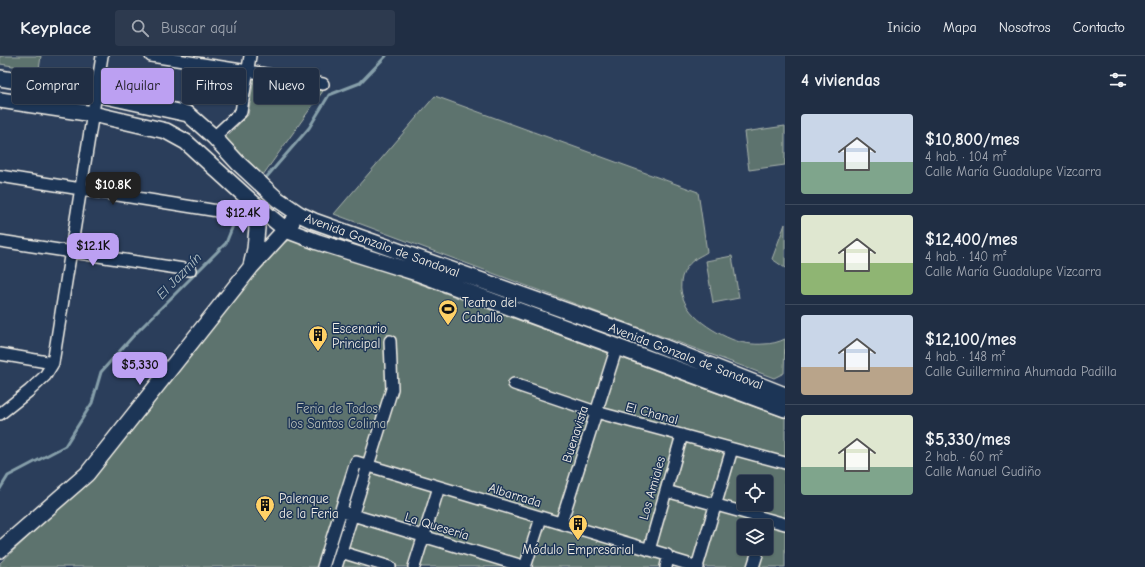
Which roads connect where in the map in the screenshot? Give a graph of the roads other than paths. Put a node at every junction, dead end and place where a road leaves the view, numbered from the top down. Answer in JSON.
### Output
{"nodes":[{"id":1,"x":102,"y":56,"type":"edge"},
{"id":2,"x":151,"y":56,"type":"edge"},
{"id":3,"x":250,"y":56,"type":"edge"},
{"id":4,"x":248,"y":71,"type":"junction"},
{"id":5,"x":0,"y":78,"type":"edge"},
{"id":6,"x":323,"y":84,"type":"dead end"},
{"id":7,"x":96,"y":94,"type":"junction"},
{"id":8,"x":0,"y":100,"type":"edge"},
{"id":9,"x":93,"y":114,"type":"junction"},
{"id":10,"x":214,"y":137,"type":"junction"},
{"id":11,"x":0,"y":176,"type":"edge"},
{"id":12,"x":81,"y":189,"type":"junction"},
{"id":13,"x":249,"y":199,"type":"junction"},
{"id":14,"x":230,"y":213,"type":"dead end"},
{"id":15,"x":299,"y":214,"type":"junction"},
{"id":16,"x":286,"y":230,"type":"junction"},
{"id":17,"x":0,"y":241,"type":"edge"},
{"id":18,"x":71,"y":252,"type":"junction"},
{"id":19,"x":251,"y":267,"type":"junction"},
{"id":20,"x":190,"y":270,"type":"dead end"},
{"id":21,"x":390,"y":341,"type":"dead end"},
{"id":22,"x":615,"y":353,"type":"dead end"},
{"id":23,"x":0,"y":354,"type":"edge"},
{"id":24,"x":53,"y":363,"type":"junction"},
{"id":25,"x":514,"y":384,"type":"dead end"},
{"id":26,"x":785,"y":394,"type":"edge"},
{"id":27,"x":785,"y":409,"type":"edge"},
{"id":28,"x":596,"y":412,"type":"junction"},
{"id":29,"x":0,"y":414,"type":"edge"},
{"id":30,"x":682,"y":435,"type":"junction"},
{"id":31,"x":732,"y":449,"type":"junction"},
{"id":32,"x":785,"y":461,"type":"edge"},
{"id":33,"x":368,"y":466,"type":"junction"},
{"id":34,"x":439,"y":487,"type":"junction"},
{"id":35,"x":666,"y":492,"type":"junction"},
{"id":36,"x":716,"y":505,"type":"junction"},
{"id":37,"x":340,"y":512,"type":"junction"},
{"id":38,"x":352,"y":515,"type":"junction"},
{"id":39,"x":541,"y":518,"type":"junction"},
{"id":40,"x":755,"y":519,"type":"edge"},
{"id":41,"x":561,"y":523,"type":"junction"},
{"id":42,"x":773,"y":523,"type":"edge"},
{"id":43,"x":785,"y":524,"type":"edge"},
{"id":44,"x":424,"y":537,"type":"junction"},
{"id":45,"x":0,"y":550,"type":"edge"},
{"id":46,"x":649,"y":550,"type":"junction"},
{"id":47,"x":341,"y":552,"type":"junction"},
{"id":48,"x":757,"y":555,"type":"edge"},
{"id":49,"x":667,"y":560,"type":"edge"},
{"id":50,"x":530,"y":566,"type":"edge"},
{"id":51,"x":323,"y":567,"type":"edge"},
{"id":52,"x":336,"y":567,"type":"edge"},
{"id":53,"x":390,"y":567,"type":"edge"},
{"id":54,"x":414,"y":567,"type":"edge"},
{"id":55,"x":697,"y":567,"type":"edge"},
{"id":56,"x":753,"y":567,"type":"edge"}],
"edges":[{"from":1,"to":7,"type":"street"},
{"from":2,"to":4,"type":"street"},
{"from":3,"to":4,"type":"street"},
{"from":4,"to":6,"type":"street"},
{"from":4,"to":10,"type":"street"},
{"from":5,"to":7,"type":"main road","name":"Avenida Gonzalo de Sandoval"},
{"from":7,"to":9,"type":"street"},
{"from":7,"to":10,"type":"main road","name":"Avenida Gonzalo de Sandoval"},
{"from":8,"to":9,"type":"main road","name":"Avenida Gonzalo de Sandoval"},
{"from":9,"to":12,"type":"street"},
{"from":9,"to":13,"type":"main road","name":"Avenida Gonzalo de Sandoval"},
{"from":10,"to":15,"type":"main road","name":"Avenida Gonzalo de Sandoval"},
{"from":11,"to":12,"type":"street"},
{"from":12,"to":14,"type":"street"},
{"from":12,"to":18,"type":"street"},
{"from":13,"to":16,"type":"main road","name":"Avenida Gonzalo de Sandoval"},
{"from":13,"to":19,"type":"main road"},
{"from":15,"to":16,"type":"main road"},
{"from":15,"to":26,"type":"main road","name":"Avenida Gonzalo de Sandoval"},
{"from":16,"to":19,"type":"main road"},
{"from":16,"to":27,"type":"main road","name":"Avenida Gonzalo de Sandoval"},
{"from":17,"to":18,"type":"street"},
{"from":18,"to":20,"type":"street"},
{"from":18,"to":24,"type":"street"},
{"from":19,"to":45,"type":"main road"},
{"from":21,"to":33,"type":"street"},
{"from":22,"to":28,"type":"street","name":"Buenavista"},
{"from":23,"to":24,"type":"street"},
{"from":24,"to":29,"type":"street"},
{"from":25,"to":28,"type":"street","name":"El Chanal"},
{"from":28,"to":30,"type":"street","name":"El Chanal"},
{"from":28,"to":41,"type":"street","name":"Buenavista"},
{"from":30,"to":31,"type":"street","name":"El Chanal"},
{"from":30,"to":35,"type":"street","name":"Los Amiales"},
{"from":31,"to":32,"type":"street","name":"El Chanal"},
{"from":31,"to":36,"type":"street"},
{"from":33,"to":34,"type":"street","name":"Albarrada"},
{"from":33,"to":37,"type":"street","name":"Albarrada"},
{"from":33,"to":38,"type":"street"},
{"from":34,"to":39,"type":"street","name":"Albarrada"},
{"from":34,"to":44,"type":"street"},
{"from":35,"to":36,"type":"street"},
{"from":35,"to":46,"type":"street","name":"Los Amiales"},
{"from":36,"to":40,"type":"street"},
{"from":36,"to":55,"type":"street"},
{"from":37,"to":38,"type":"street","name":"La Quesería"},
{"from":37,"to":51,"type":"street"},
{"from":38,"to":44,"type":"street","name":"La Quesería"},
{"from":38,"to":47,"type":"street"},
{"from":39,"to":41,"type":"street","name":"Albarrada"},
{"from":39,"to":50,"type":"street"},
{"from":41,"to":46,"type":"street","name":"Albarrada"},
{"from":42,"to":43,"type":"street"},
{"from":44,"to":50,"type":"street","name":"La Quesería"},
{"from":44,"to":54,"type":"street"},
{"from":46,"to":49,"type":"street","name":"Albarrada"},
{"from":47,"to":52,"type":"street"},
{"from":47,"to":53,"type":"street"},
{"from":48,"to":56,"type":"street"},
{"from":49,"to":55,"type":"street","name":"Albarrada"}]}
